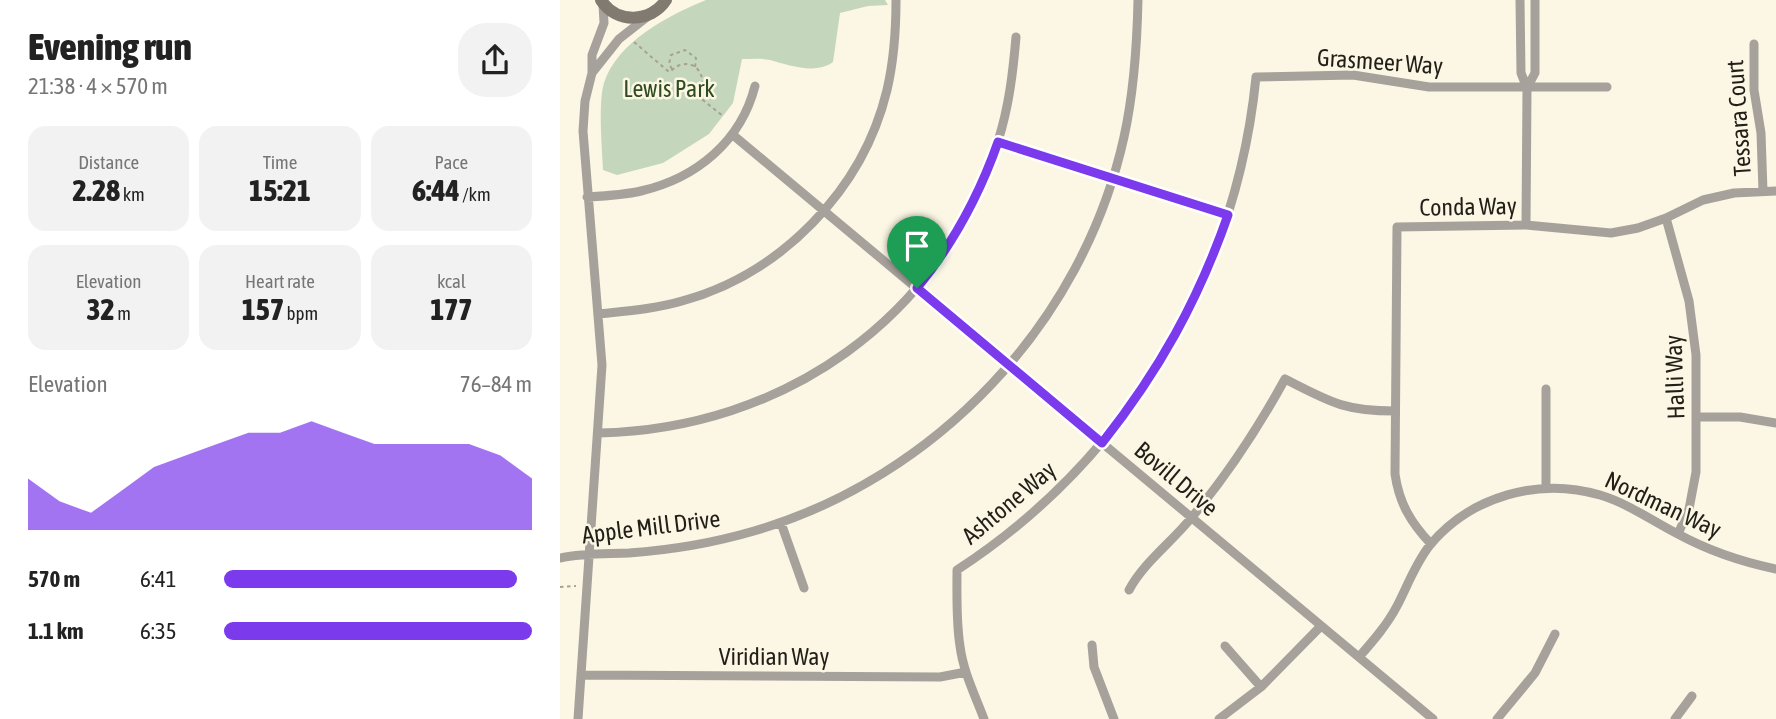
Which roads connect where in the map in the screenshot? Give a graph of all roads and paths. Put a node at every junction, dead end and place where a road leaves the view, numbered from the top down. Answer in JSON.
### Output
{"nodes":[{"id":1,"x":896,"y":0,"type":"edge"},
{"id":2,"x":1138,"y":0,"type":"edge"},
{"id":3,"x":1520,"y":0,"type":"edge"},
{"id":4,"x":1535,"y":0,"type":"edge"},
{"id":5,"x":667,"y":1,"type":"edge"},
{"id":6,"x":602,"y":2,"type":"edge"},
{"id":7,"x":647,"y":17,"type":"junction"},
{"id":8,"x":1016,"y":37,"type":"dead end"},
{"id":9,"x":634,"y":42,"type":"dead end"},
{"id":10,"x":1754,"y":44,"type":"dead end"},
{"id":11,"x":695,"y":68,"type":"junction"},
{"id":12,"x":672,"y":70,"type":"junction"},
{"id":13,"x":592,"y":73,"type":"junction"},
{"id":14,"x":755,"y":86,"type":"dead end"},
{"id":15,"x":1607,"y":87,"type":"dead end"},
{"id":16,"x":1527,"y":88,"type":"junction"},
{"id":17,"x":723,"y":116,"type":"dead end"},
{"id":18,"x":733,"y":135,"type":"junction"},
{"id":19,"x":998,"y":142,"type":"junction"},
{"id":20,"x":1113,"y":178,"type":"junction"},
{"id":21,"x":1763,"y":191,"type":"junction"},
{"id":22,"x":1776,"y":191,"type":"edge"},
{"id":23,"x":587,"y":197,"type":"junction"},
{"id":24,"x":824,"y":211,"type":"junction"},
{"id":25,"x":1228,"y":215,"type":"junction"},
{"id":26,"x":1666,"y":218,"type":"junction"},
{"id":27,"x":1526,"y":225,"type":"junction"},
{"id":28,"x":917,"y":288,"type":"junction"},
{"id":29,"x":598,"y":314,"type":"junction"},
{"id":30,"x":1009,"y":366,"type":"junction"},
{"id":31,"x":1546,"y":389,"type":"dead end"},
{"id":32,"x":1395,"y":411,"type":"junction"},
{"id":33,"x":1696,"y":417,"type":"junction"},
{"id":34,"x":1776,"y":423,"type":"edge"},
{"id":35,"x":599,"y":433,"type":"junction"},
{"id":36,"x":1102,"y":443,"type":"junction"},
{"id":37,"x":1546,"y":488,"type":"junction"},
{"id":38,"x":1192,"y":518,"type":"junction"},
{"id":39,"x":781,"y":523,"type":"junction"},
{"id":40,"x":1678,"y":534,"type":"junction"},
{"id":41,"x":1431,"y":544,"type":"junction"},
{"id":42,"x":590,"y":554,"type":"junction"},
{"id":43,"x":560,"y":558,"type":"edge"},
{"id":44,"x":1776,"y":569,"type":"edge"},
{"id":45,"x":588,"y":585,"type":"junction"},
{"id":46,"x":560,"y":587,"type":"edge"},
{"id":47,"x":804,"y":588,"type":"dead end"},
{"id":48,"x":1129,"y":590,"type":"dead end"},
{"id":49,"x":1321,"y":626,"type":"junction"},
{"id":50,"x":1555,"y":634,"type":"dead end"},
{"id":51,"x":1092,"y":645,"type":"dead end"},
{"id":52,"x":1225,"y":646,"type":"dead end"},
{"id":53,"x":1359,"y":657,"type":"junction"},
{"id":54,"x":966,"y":672,"type":"junction"},
{"id":55,"x":581,"y":675,"type":"junction"},
{"id":56,"x":1261,"y":687,"type":"junction"},
{"id":57,"x":1692,"y":696,"type":"dead end"},
{"id":58,"x":1234,"y":709,"type":"junction"},
{"id":59,"x":578,"y":719,"type":"edge"},
{"id":60,"x":984,"y":719,"type":"edge"},
{"id":61,"x":1115,"y":719,"type":"edge"},
{"id":62,"x":1219,"y":719,"type":"edge"},
{"id":63,"x":1241,"y":719,"type":"edge"},
{"id":64,"x":1433,"y":719,"type":"edge"},
{"id":65,"x":1497,"y":719,"type":"edge"},
{"id":66,"x":1675,"y":719,"type":"edge"}],
"edges":[{"from":1,"to":24,"type":"street"},
{"from":2,"to":20,"type":"street","name":"Apple Mill Drive"},
{"from":3,"to":16,"type":"street"},
{"from":4,"to":16,"type":"street"},
{"from":5,"to":7,"type":"main road"},
{"from":6,"to":7,"type":"main road"},
{"from":6,"to":13,"type":"street"},
{"from":7,"to":13,"type":"street"},
{"from":8,"to":19,"type":"street"},
{"from":9,"to":12,"type":"path"},
{"from":10,"to":21,"type":"street","name":"Tessara Court"},
{"from":11,"to":12,"type":"path"},
{"from":11,"to":12,"type":"path"},
{"from":11,"to":17,"type":"path"},
{"from":13,"to":23,"type":"street"},
{"from":14,"to":18,"type":"street"},
{"from":15,"to":16,"type":"street"},
{"from":16,"to":25,"type":"street","name":"Grasmeer Way"},
{"from":16,"to":27,"type":"street"},
{"from":18,"to":23,"type":"street"},
{"from":18,"to":24,"type":"street","name":"Bovill Drive"},
{"from":19,"to":20,"type":"street"},
{"from":19,"to":28,"type":"street"},
{"from":20,"to":25,"type":"street"},
{"from":20,"to":30,"type":"street","name":"Apple Mill Drive"},
{"from":21,"to":22,"type":"street","name":"Conda Way"},
{"from":21,"to":26,"type":"street","name":"Conda Way"},
{"from":23,"to":29,"type":"street"},
{"from":24,"to":28,"type":"street","name":"Bovill Drive"},
{"from":24,"to":29,"type":"street"},
{"from":25,"to":36,"type":"street","name":"Grasmeer Way"},
{"from":26,"to":27,"type":"street","name":"Conda Way"},
{"from":26,"to":33,"type":"street","name":"Halli Way"},
{"from":27,"to":32,"type":"street","name":"Conda Way"},
{"from":28,"to":30,"type":"street","name":"Bovill Drive"},
{"from":28,"to":35,"type":"street"},
{"from":29,"to":35,"type":"street"},
{"from":30,"to":36,"type":"street","name":"Bovill Drive"},
{"from":30,"to":39,"type":"street","name":"Apple Mill Drive"},
{"from":31,"to":37,"type":"street"},
{"from":32,"to":38,"type":"street"},
{"from":32,"to":41,"type":"street","name":"Conda Way"},
{"from":33,"to":34,"type":"street"},
{"from":33,"to":40,"type":"street","name":"Halli Way"},
{"from":35,"to":42,"type":"street"},
{"from":36,"to":38,"type":"street","name":"Bovill Drive"},
{"from":36,"to":54,"type":"street","name":"Ashtone Way"},
{"from":37,"to":40,"type":"street","name":"Nordman Way"},
{"from":37,"to":41,"type":"street","name":"Nordman Way"},
{"from":38,"to":48,"type":"street"},
{"from":38,"to":49,"type":"street","name":"Bovill Drive"},
{"from":39,"to":42,"type":"street","name":"Apple Mill Drive"},
{"from":39,"to":47,"type":"street"},
{"from":40,"to":44,"type":"street","name":"Nordman Way"},
{"from":41,"to":53,"type":"street","name":"Nordman Way"},
{"from":42,"to":43,"type":"street","name":"Apple Mill Drive"},
{"from":42,"to":45,"type":"street"},
{"from":45,"to":46,"type":"path"},
{"from":45,"to":55,"type":"street"},
{"from":49,"to":53,"type":"street","name":"Bovill Drive"},
{"from":49,"to":56,"type":"street"},
{"from":50,"to":65,"type":"street"},
{"from":51,"to":61,"type":"street"},
{"from":52,"to":56,"type":"street"},
{"from":53,"to":64,"type":"street","name":"Bovill Drive"},
{"from":54,"to":55,"type":"street","name":"Viridian Way"},
{"from":54,"to":60,"type":"street","name":"Ashtone Way"},
{"from":55,"to":59,"type":"street"},
{"from":56,"to":58,"type":"street"},
{"from":57,"to":66,"type":"street"},
{"from":58,"to":62,"type":"street"},
{"from":58,"to":63,"type":"street"}]}
